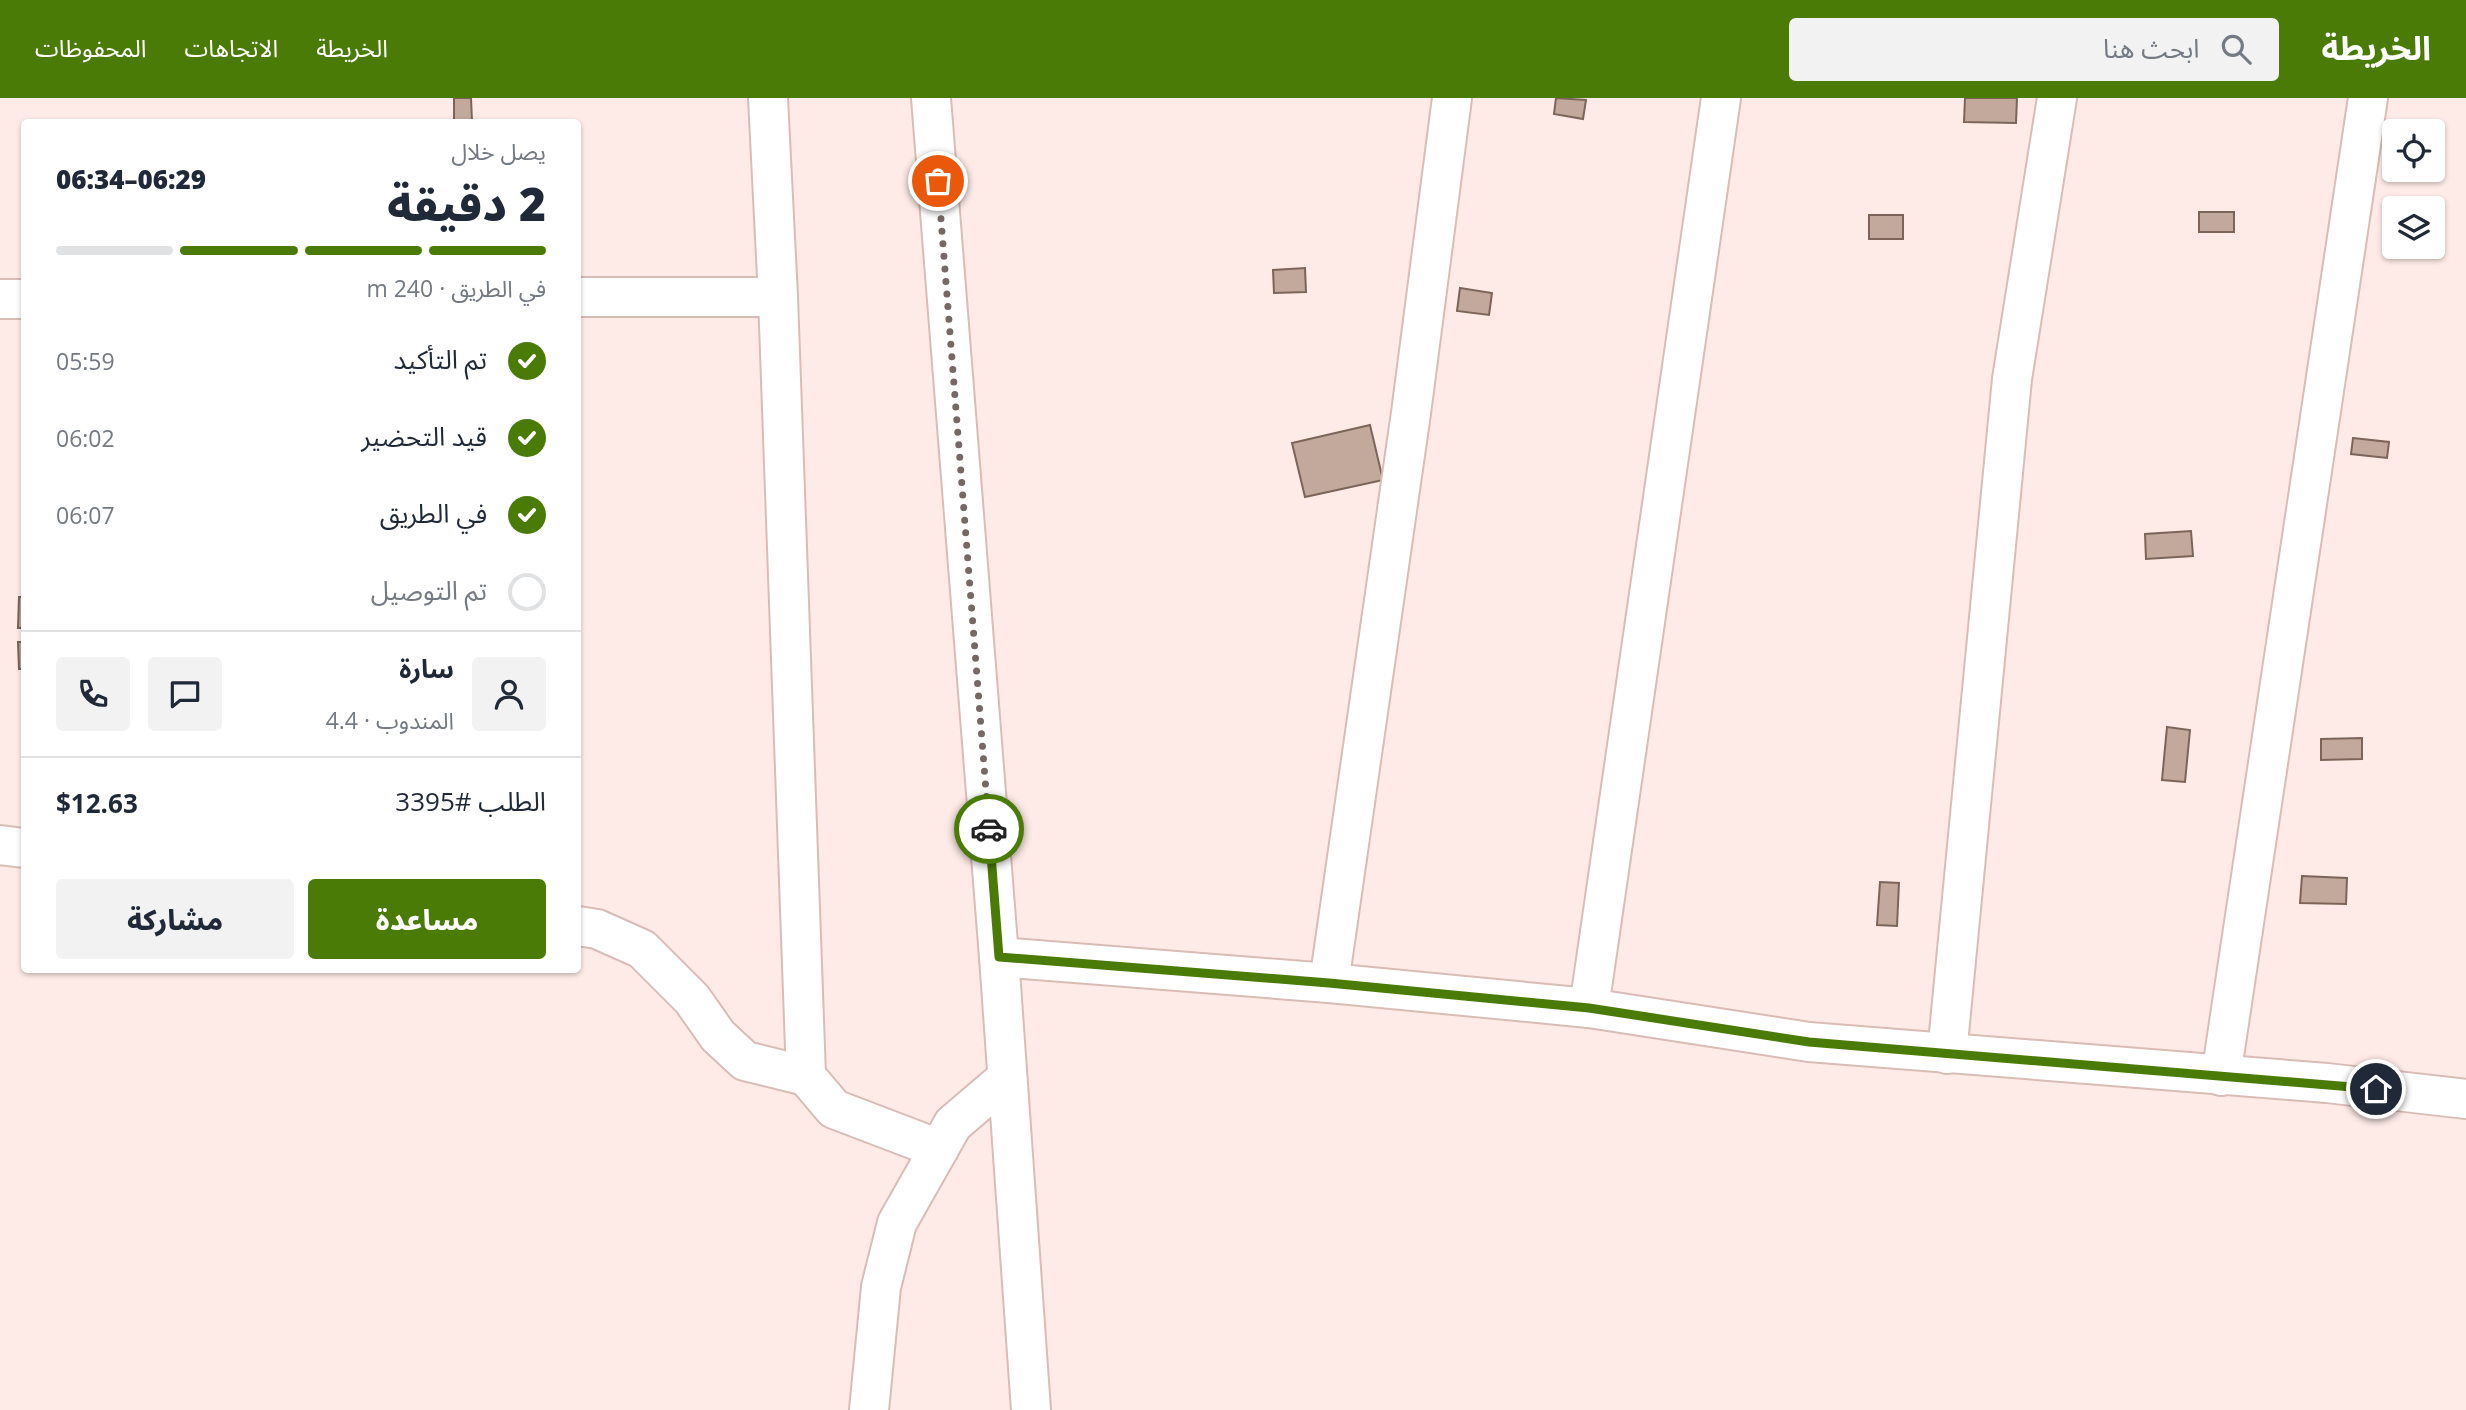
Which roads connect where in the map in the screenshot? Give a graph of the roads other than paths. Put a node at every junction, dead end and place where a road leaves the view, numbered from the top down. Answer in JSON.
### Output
{"nodes":[{"id":1,"x":768,"y":98,"type":"edge"},
{"id":2,"x":931,"y":98,"type":"edge"},
{"id":3,"x":1452,"y":98,"type":"edge"},
{"id":4,"x":1721,"y":98,"type":"edge"},
{"id":5,"x":2057,"y":98,"type":"edge"},
{"id":6,"x":2368,"y":98,"type":"edge"},
{"id":7,"x":581,"y":297,"type":"edge"},
{"id":8,"x":778,"y":297,"type":"junction"},
{"id":9,"x":0,"y":299,"type":"edge"},
{"id":10,"x":21,"y":299,"type":"edge"},
{"id":11,"x":0,"y":845,"type":"edge"},
{"id":12,"x":21,"y":848,"type":"edge"},
{"id":13,"x":581,"y":926,"type":"edge"},
{"id":14,"x":999,"y":957,"type":"junction"},
{"id":15,"x":1329,"y":983,"type":"junction"},
{"id":16,"x":1589,"y":1008,"type":"junction"},
{"id":17,"x":1947,"y":1054,"type":"junction"},
{"id":18,"x":806,"y":1076,"type":"junction"},
{"id":19,"x":2221,"y":1076,"type":"junction"},
{"id":20,"x":1007,"y":1078,"type":"junction"},
{"id":21,"x":2466,"y":1099,"type":"edge"},
{"id":22,"x":939,"y":1149,"type":"junction"},
{"id":23,"x":869,"y":1410,"type":"edge"},
{"id":24,"x":1031,"y":1410,"type":"edge"}],
"edges":[{"from":1,"to":8,"type":"street"},
{"from":2,"to":14,"type":"street"},
{"from":3,"to":15,"type":"street"},
{"from":4,"to":16,"type":"street"},
{"from":5,"to":17,"type":"street"},
{"from":6,"to":19,"type":"street"},
{"from":7,"to":8,"type":"street"},
{"from":8,"to":18,"type":"street"},
{"from":9,"to":10,"type":"street"},
{"from":11,"to":12,"type":"street"},
{"from":13,"to":18,"type":"street"},
{"from":14,"to":15,"type":"street"},
{"from":14,"to":20,"type":"street"},
{"from":15,"to":16,"type":"street"},
{"from":16,"to":17,"type":"street"},
{"from":17,"to":19,"type":"street"},
{"from":18,"to":22,"type":"street"},
{"from":19,"to":21,"type":"street"},
{"from":20,"to":22,"type":"street"},
{"from":20,"to":24,"type":"street"},
{"from":22,"to":23,"type":"street"}]}
